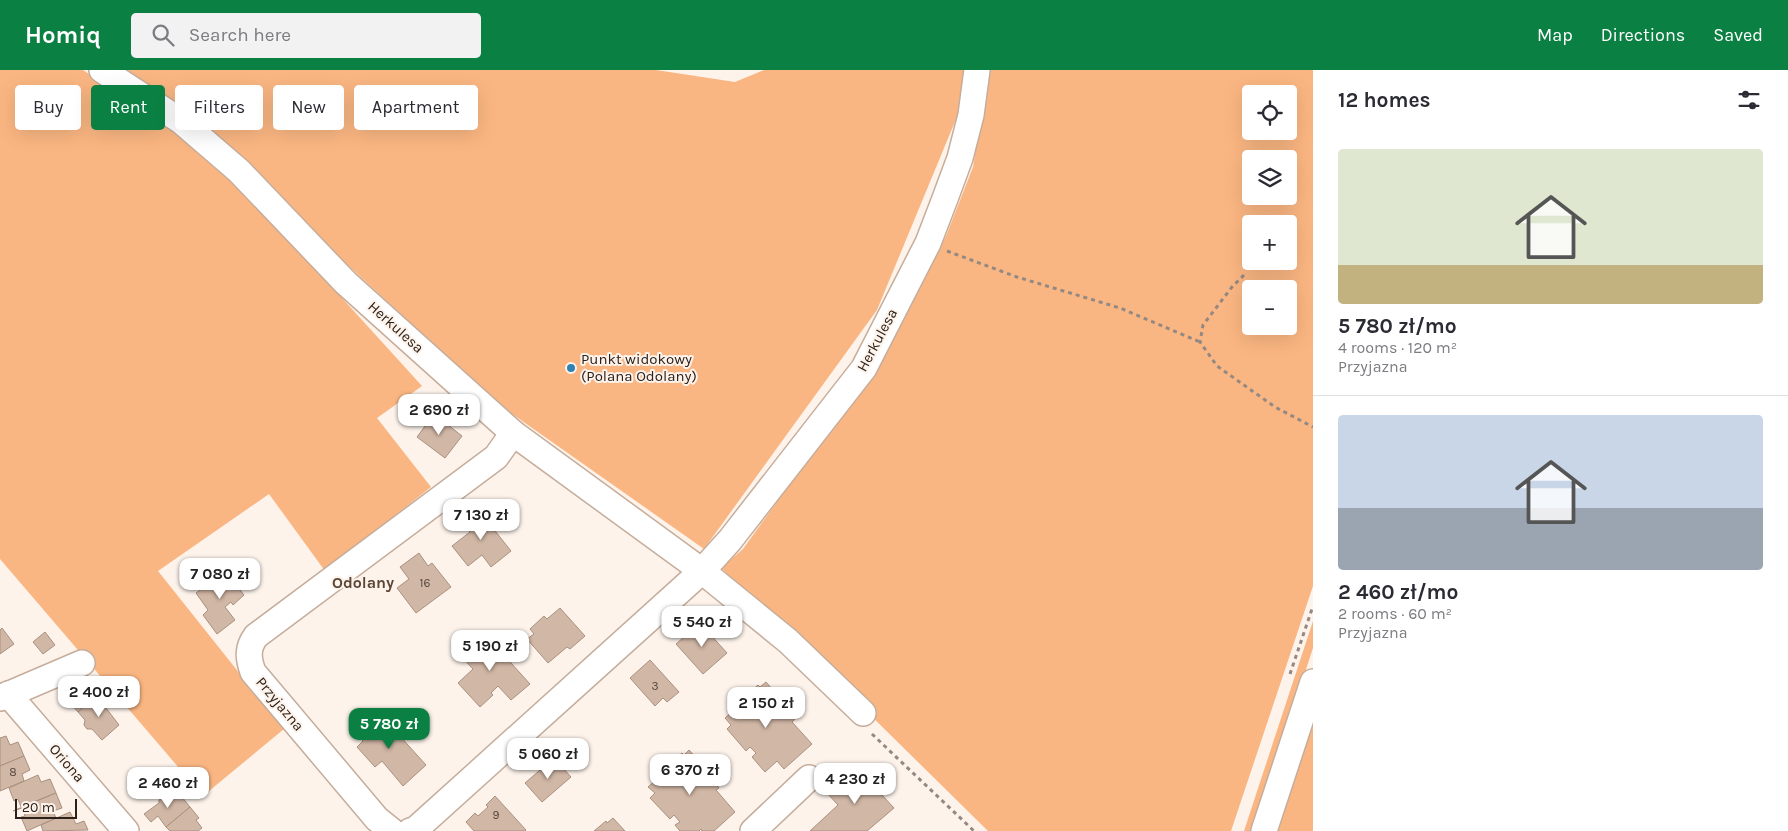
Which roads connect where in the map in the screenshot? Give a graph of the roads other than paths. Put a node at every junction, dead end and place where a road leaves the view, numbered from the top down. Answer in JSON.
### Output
{"nodes":[{"id":1,"x":102,"y":70,"type":"edge"},
{"id":2,"x":977,"y":70,"type":"edge"},
{"id":3,"x":513,"y":433,"type":"junction"},
{"id":4,"x":702,"y":571,"type":"junction"},
{"id":5,"x":82,"y":663,"type":"dead end"},
{"id":6,"x":1313,"y":682,"type":"edge"},
{"id":7,"x":4,"y":696,"type":"edge"},
{"id":8,"x":863,"y":714,"type":"road end"},
{"id":9,"x":810,"y":778,"type":"dead end"},
{"id":10,"x":126,"y":831,"type":"edge"},
{"id":11,"x":392,"y":831,"type":"edge"},
{"id":12,"x":410,"y":831,"type":"edge"},
{"id":13,"x":753,"y":831,"type":"edge"},
{"id":14,"x":1264,"y":831,"type":"edge"}],
"edges":[{"from":1,"to":3,"type":"street","name":"Herkulesa"},
{"from":2,"to":4,"type":"street","name":"Herkulesa"},
{"from":3,"to":4,"type":"street","name":"Herkulesa"},
{"from":3,"to":11,"type":"street","name":"Przyjazna"},
{"from":4,"to":8,"type":"street","name":"Herkulesa"},
{"from":4,"to":12,"type":"street"},
{"from":5,"to":7,"type":"street","name":"Oriona"},
{"from":6,"to":14,"type":"street"},
{"from":7,"to":10,"type":"street","name":"Oriona"},
{"from":9,"to":13,"type":"street"}]}
